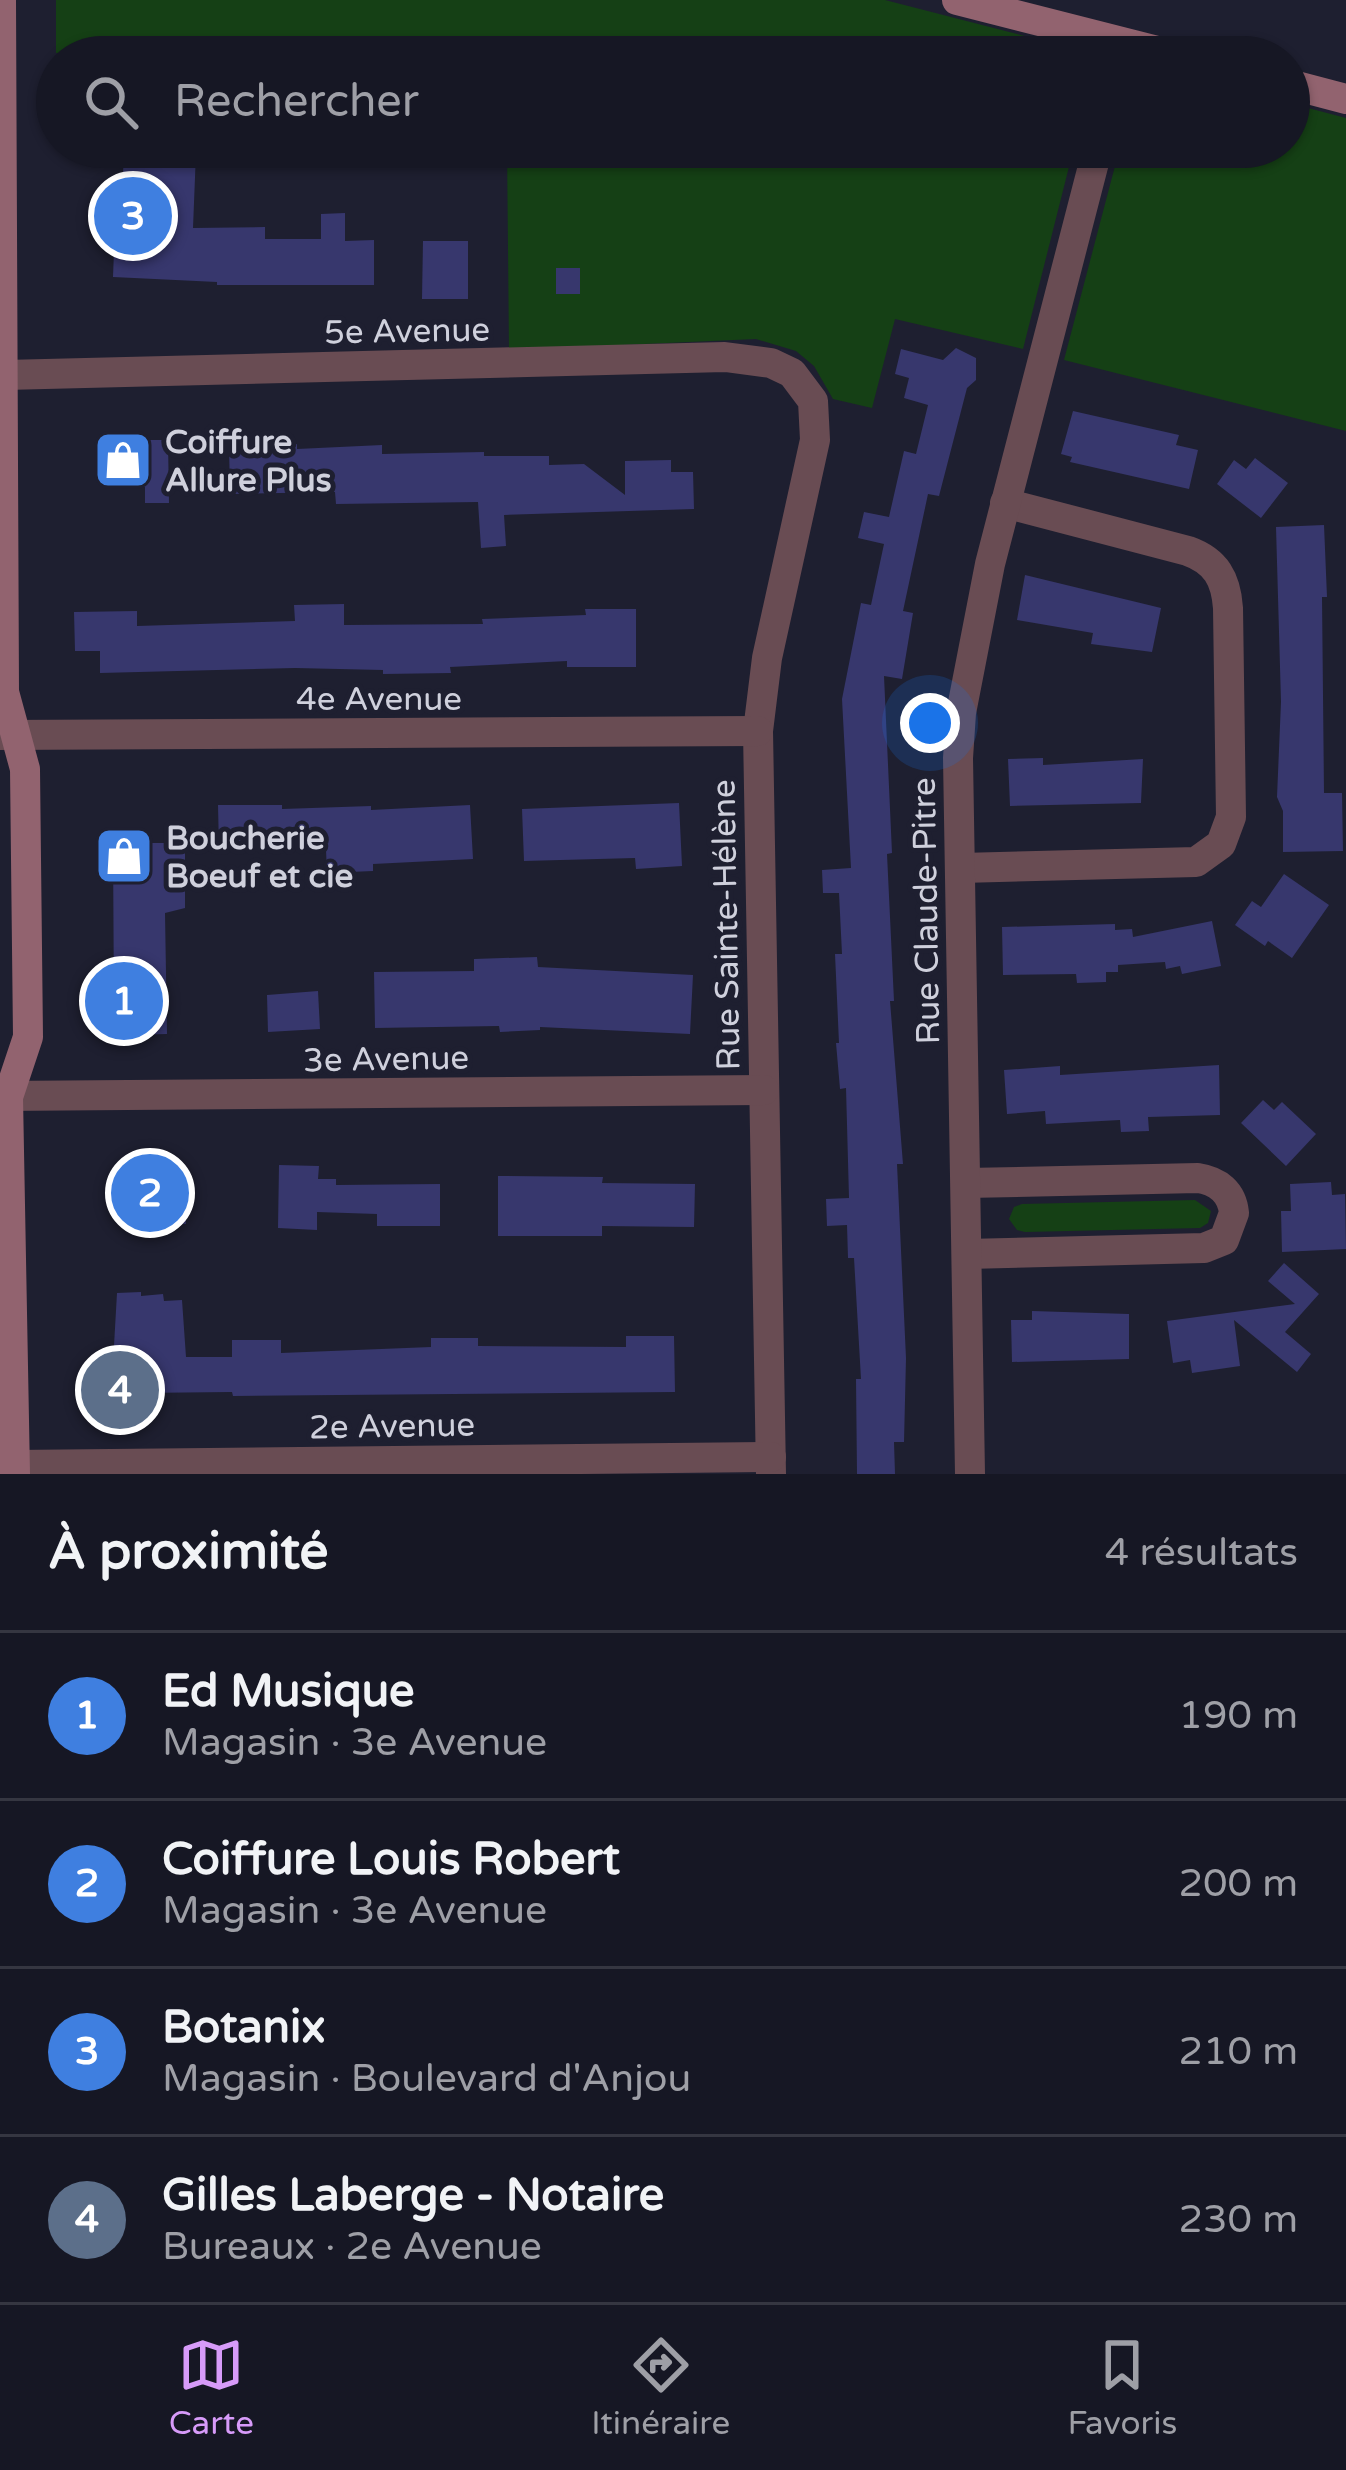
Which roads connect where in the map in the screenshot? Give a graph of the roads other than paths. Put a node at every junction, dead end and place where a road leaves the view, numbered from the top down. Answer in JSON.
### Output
{"nodes":[{"id":1,"x":1,"y":0,"type":"edge"},
{"id":2,"x":957,"y":0,"type":"edge"},
{"id":3,"x":1076,"y":36,"type":"edge"},
{"id":4,"x":1310,"y":89,"type":"edge"},
{"id":5,"x":1346,"y":98,"type":"edge"},
{"id":6,"x":1,"y":111,"type":"edge"},
{"id":7,"x":1093,"y":168,"type":"edge"},
{"id":8,"x":5,"y":375,"type":"junction"},
{"id":9,"x":803,"y":383,"type":"joint"},
{"id":10,"x":1006,"y":503,"type":"junction"},
{"id":11,"x":2,"y":700,"type":"edge"},
{"id":12,"x":758,"y":731,"type":"junction"},
{"id":13,"x":8,"y":735,"type":"edge"},
{"id":14,"x":962,"y":868,"type":"junction"},
{"id":15,"x":3,"y":1090,"type":"edge"},
{"id":16,"x":764,"y":1090,"type":"junction"},
{"id":17,"x":966,"y":1184,"type":"junction"},
{"id":18,"x":967,"y":1255,"type":"junction"},
{"id":19,"x":771,"y":1466,"type":"edge"},
{"id":20,"x":15,"y":1469,"type":"edge"},
{"id":21,"x":970,"y":1474,"type":"edge"}],
"edges":[{"from":1,"to":6,"type":"street"},
{"from":2,"to":3,"type":"street"},
{"from":4,"to":5,"type":"street"},
{"from":6,"to":8,"type":"street"},
{"from":7,"to":10,"type":"street","name":"Rue Claude-Pitre"},
{"from":8,"to":9,"type":"street","name":"5e Avenue"},
{"from":8,"to":11,"type":"street"},
{"from":9,"to":12,"type":"street","name":"Rue Sainte-Hélène"},
{"from":10,"to":14,"type":"street","name":"Rue Claude-Pitre"},
{"from":10,"to":14,"type":"street"},
{"from":11,"to":13,"type":"street"},
{"from":12,"to":13,"type":"street","name":"4e Avenue"},
{"from":12,"to":16,"type":"street","name":"Rue Sainte-Hélène"},
{"from":13,"to":15,"type":"street"},
{"from":14,"to":17,"type":"street","name":"Rue Claude-Pitre"},
{"from":15,"to":16,"type":"street","name":"3e Avenue"},
{"from":15,"to":20,"type":"street"},
{"from":16,"to":19,"type":"street","name":"Rue Sainte-Hélène"},
{"from":17,"to":18,"type":"street","name":"Rue Claude-Pitre"},
{"from":17,"to":18,"type":"street"},
{"from":18,"to":21,"type":"street","name":"Rue Claude-Pitre"},
{"from":19,"to":20,"type":"street","name":"2e Avenue"}]}
